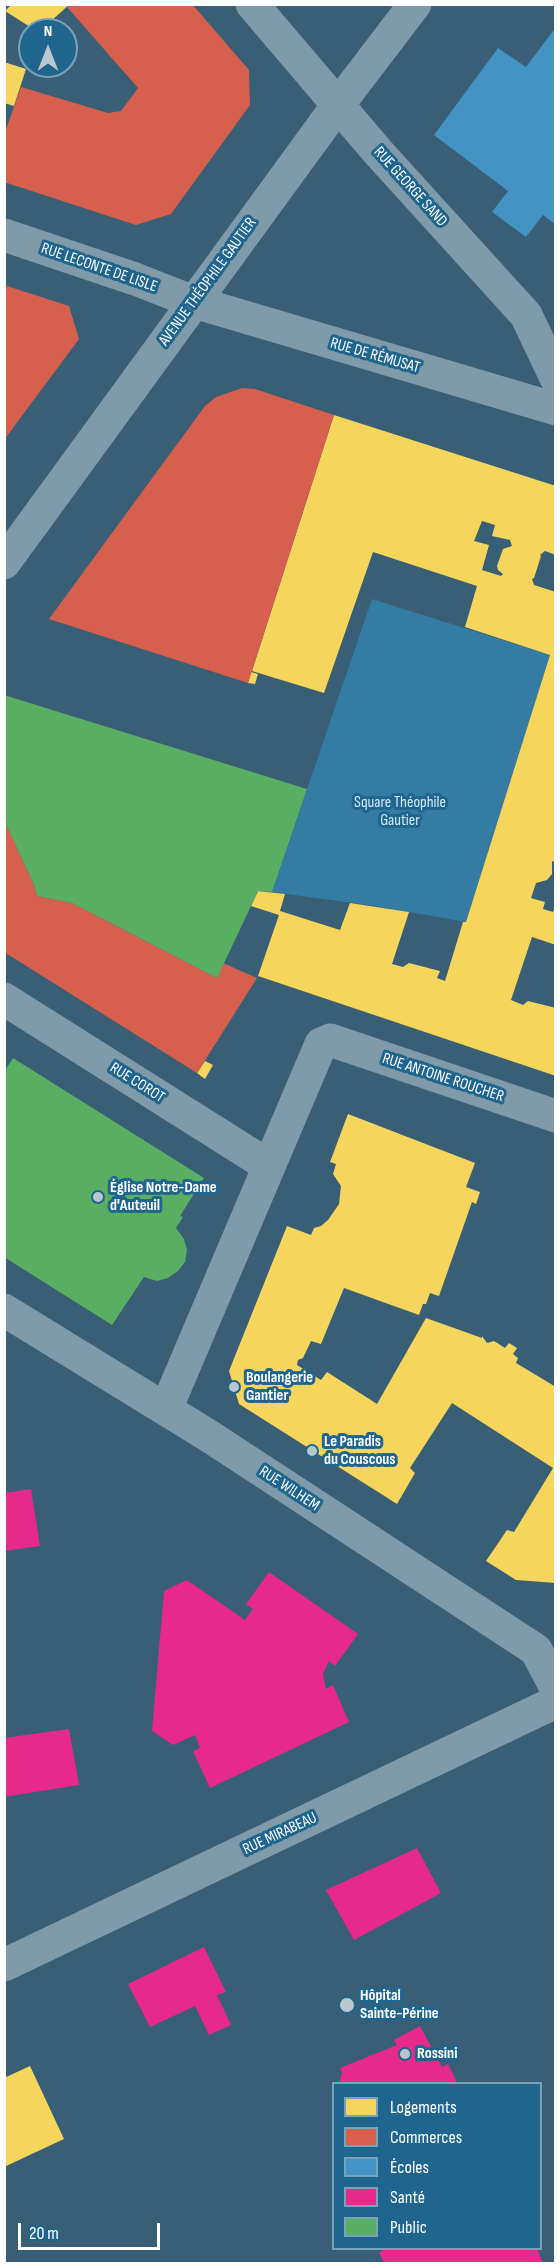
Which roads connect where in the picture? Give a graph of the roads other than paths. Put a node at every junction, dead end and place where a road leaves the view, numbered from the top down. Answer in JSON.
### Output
{"nodes":[{"id":1,"x":252,"y":4,"type":"edge"},
{"id":2,"x":415,"y":4,"type":"edge"},
{"id":3,"x":338,"y":105,"type":"junction"},
{"id":4,"x":4,"y":235,"type":"edge"},
{"id":5,"x":194,"y":302,"type":"junction"},
{"id":6,"x":555,"y":378,"type":"edge"},
{"id":7,"x":555,"y":410,"type":"edge"},
{"id":8,"x":4,"y":562,"type":"edge"},
{"id":9,"x":4,"y":999,"type":"edge"},
{"id":10,"x":555,"y":1116,"type":"edge"},
{"id":11,"x":269,"y":1166,"type":"junction"},
{"id":12,"x":4,"y":1310,"type":"edge"},
{"id":13,"x":166,"y":1410,"type":"junction"},
{"id":14,"x":555,"y":1688,"type":"edge"},
{"id":15,"x":555,"y":1702,"type":"edge"},
{"id":16,"x":4,"y":1965,"type":"edge"}],
"edges":[{"from":1,"to":3,"type":"street","name":"RUE GEORGE SAND"},
{"from":2,"to":3,"type":"street","name":"AVENUE THÉOPHILE GAUTIER"},
{"from":3,"to":5,"type":"street","name":"AVENUE THÉOPHILE GAUTIER"},
{"from":3,"to":6,"type":"street","name":"RUE GEORGE SAND"},
{"from":4,"to":5,"type":"street","name":"RUE LECONTE DE LISLE"},
{"from":5,"to":7,"type":"street","name":"RUE DE RÉMUSAT"},
{"from":5,"to":8,"type":"street","name":"AVENUE THÉOPHILE GAUTIER"},
{"from":9,"to":11,"type":"street","name":"RUE COROT"},
{"from":10,"to":11,"type":"street","name":"RUE ANTOINE ROUCHER"},
{"from":11,"to":13,"type":"street"},
{"from":12,"to":13,"type":"street","name":"RUE WILHEM"},
{"from":13,"to":14,"type":"street","name":"RUE WILHEM"},
{"from":15,"to":16,"type":"street","name":"RUE MIRABEAU"}]}
